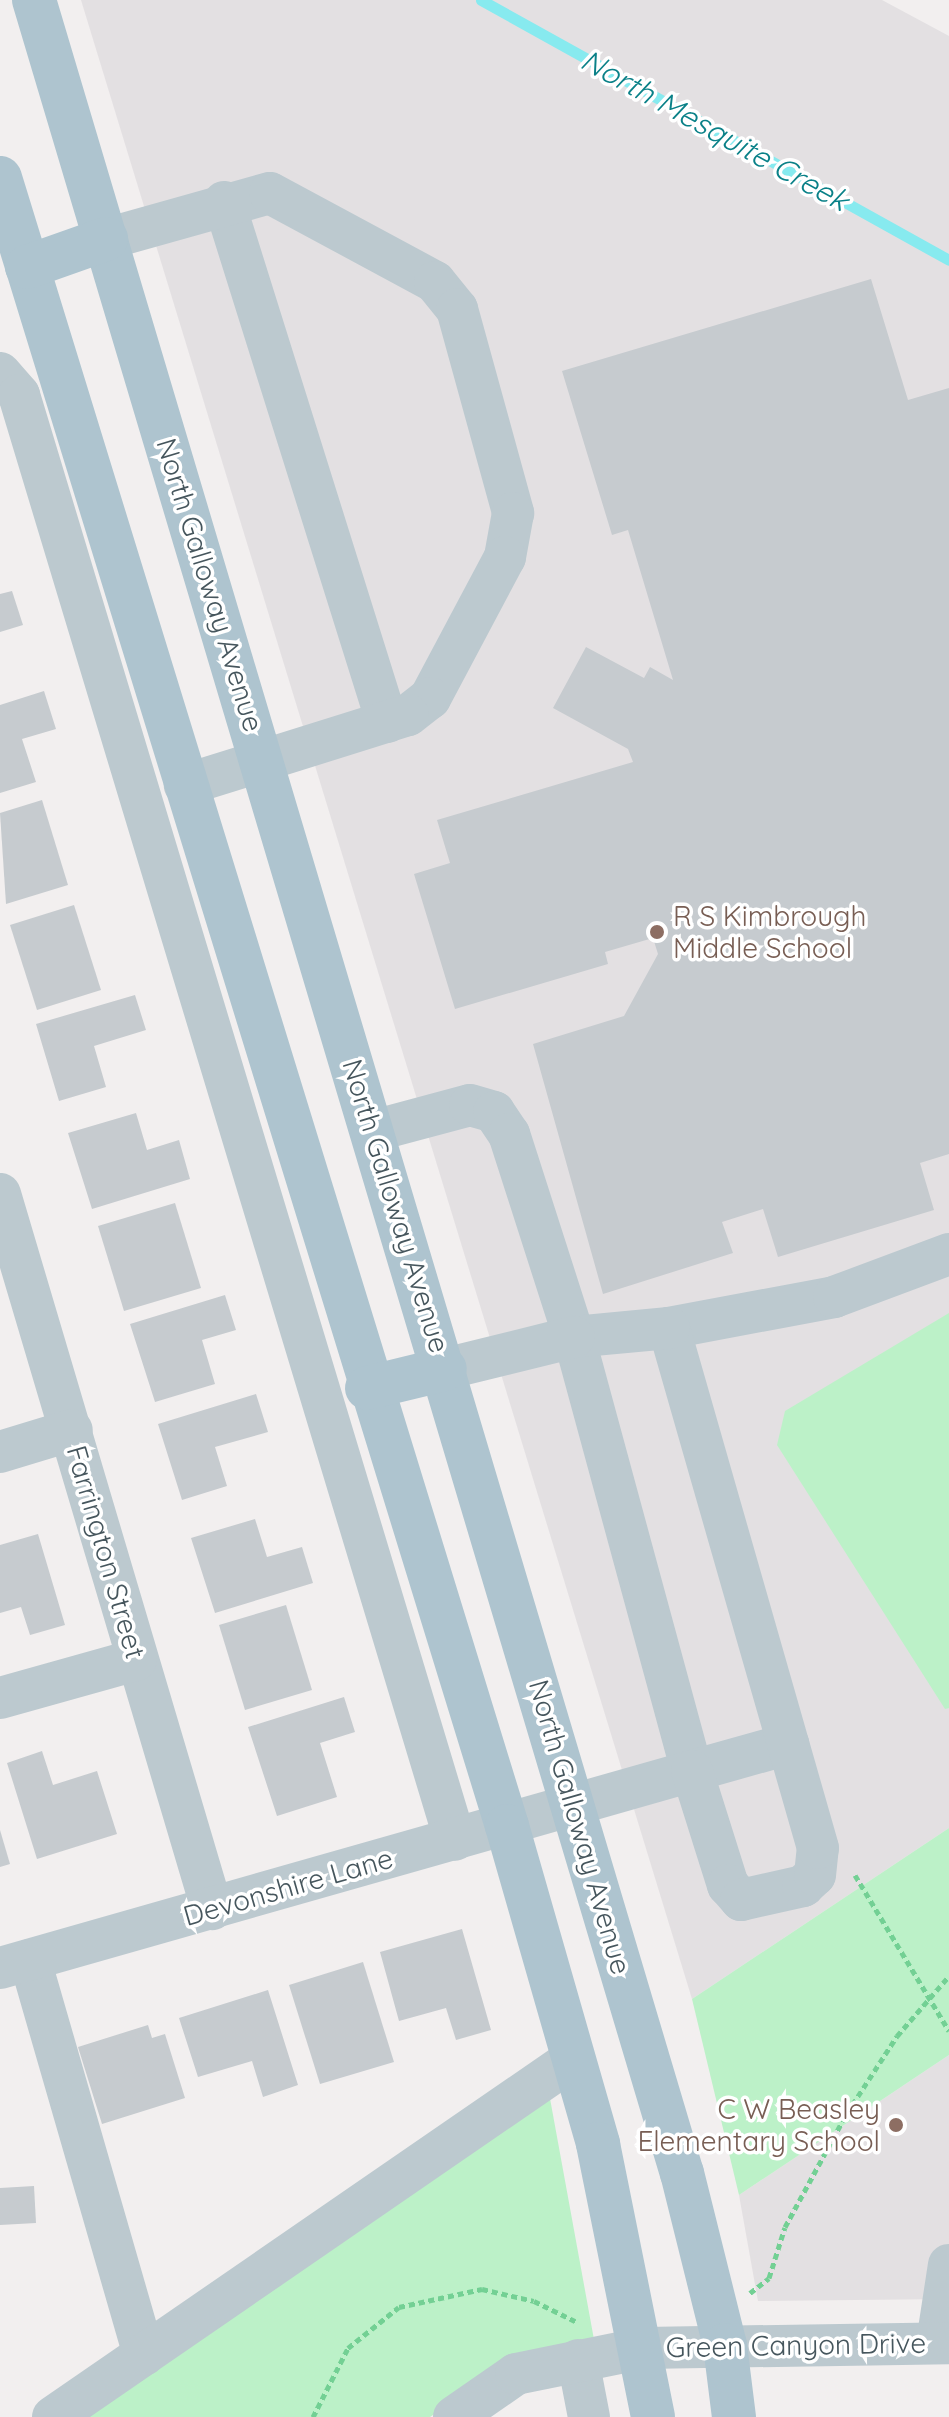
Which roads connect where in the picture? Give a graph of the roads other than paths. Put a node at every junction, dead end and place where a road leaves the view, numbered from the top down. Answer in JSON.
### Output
{"nodes":[{"id":1,"x":34,"y":0,"type":"edge"},
{"id":2,"x":0,"y":178,"type":"edge"},
{"id":3,"x":224,"y":202,"type":"junction"},
{"id":4,"x":106,"y":239,"type":"junction"},
{"id":5,"x":27,"y":267,"type":"junction"},
{"id":6,"x":0,"y":373,"type":"edge"},
{"id":7,"x":387,"y":722,"type":"junction"},
{"id":8,"x":262,"y":761,"type":"junction"},
{"id":9,"x":185,"y":785,"type":"junction"},
{"id":10,"x":373,"y":1131,"type":"junction"},
{"id":11,"x":0,"y":1194,"type":"edge"},
{"id":12,"x":949,"y":1254,"type":"edge"},
{"id":13,"x":669,"y":1328,"type":"junction"},
{"id":14,"x":574,"y":1337,"type":"junction"},
{"id":15,"x":445,"y":1369,"type":"junction"},
{"id":16,"x":367,"y":1388,"type":"junction"},
{"id":17,"x":72,"y":1430,"type":"junction"},
{"id":18,"x":0,"y":1452,"type":"edge"},
{"id":19,"x":136,"y":1660,"type":"junction"},
{"id":20,"x":0,"y":1698,"type":"edge"},
{"id":21,"x":788,"y":1744,"type":"junction"},
{"id":22,"x":692,"y":1771,"type":"junction"},
{"id":23,"x":575,"y":1805,"type":"junction"},
{"id":24,"x":507,"y":1826,"type":"junction"},
{"id":25,"x":455,"y":1840,"type":"junction"},
{"id":26,"x":212,"y":1909,"type":"junction"},
{"id":27,"x":15,"y":1964,"type":"edge"},
{"id":28,"x":570,"y":2061,"type":"junction"},
{"id":29,"x":949,"y":2265,"type":"edge"},
{"id":30,"x":582,"y":2340,"type":"junction"},
{"id":31,"x":943,"y":2343,"type":"edge"},
{"id":32,"x":725,"y":2345,"type":"junction"},
{"id":33,"x":644,"y":2348,"type":"junction"},
{"id":34,"x":144,"y":2355,"type":"junction"},
{"id":35,"x":53,"y":2417,"type":"edge"},
{"id":36,"x":454,"y":2417,"type":"edge"},
{"id":37,"x":589,"y":2417,"type":"edge"},
{"id":38,"x":653,"y":2417,"type":"edge"},
{"id":39,"x":734,"y":2417,"type":"edge"}],
"edges":[{"from":1,"to":4,"type":"main road","name":"North Galloway Avenue"},
{"from":2,"to":5,"type":"main road"},
{"from":3,"to":4,"type":"street"},
{"from":3,"to":7,"type":"street"},
{"from":3,"to":7,"type":"street"},
{"from":4,"to":5,"type":"main road"},
{"from":4,"to":8,"type":"main road","name":"North Galloway Avenue"},
{"from":5,"to":9,"type":"main road"},
{"from":6,"to":25,"type":"street"},
{"from":7,"to":8,"type":"street"},
{"from":8,"to":9,"type":"street"},
{"from":8,"to":10,"type":"main road","name":"North Galloway Avenue"},
{"from":9,"to":16,"type":"main road"},
{"from":10,"to":14,"type":"street"},
{"from":10,"to":15,"type":"main road","name":"North Galloway Avenue"},
{"from":11,"to":17,"type":"street","name":"Farrington Street"},
{"from":12,"to":13,"type":"street"},
{"from":13,"to":14,"type":"street"},
{"from":13,"to":21,"type":"street"},
{"from":14,"to":15,"type":"street"},
{"from":14,"to":22,"type":"street"},
{"from":15,"to":16,"type":"main road"},
{"from":15,"to":23,"type":"main road","name":"North Galloway Avenue"},
{"from":16,"to":24,"type":"main road"},
{"from":17,"to":18,"type":"street"},
{"from":17,"to":19,"type":"street","name":"Farrington Street"},
{"from":19,"to":20,"type":"street"},
{"from":19,"to":26,"type":"street","name":"Farrington Street"},
{"from":21,"to":22,"type":"street","name":"Devonshire Lane"},
{"from":21,"to":22,"type":"street"},
{"from":22,"to":23,"type":"street","name":"Devonshire Lane"},
{"from":23,"to":24,"type":"street","name":"Devonshire Lane"},
{"from":23,"to":32,"type":"main road","name":"North Galloway Avenue"},
{"from":24,"to":25,"type":"street","name":"Devonshire Lane"},
{"from":24,"to":28,"type":"main road"},
{"from":25,"to":26,"type":"street","name":"Devonshire Lane"},
{"from":26,"to":27,"type":"street","name":"Devonshire Lane"},
{"from":27,"to":34,"type":"street"},
{"from":28,"to":33,"type":"main road"},
{"from":28,"to":34,"type":"street"},
{"from":29,"to":31,"type":"street"},
{"from":30,"to":33,"type":"street","name":"Green Canyon Drive"},
{"from":30,"to":36,"type":"street","name":"Green Canyon Drive"},
{"from":30,"to":37,"type":"street"},
{"from":31,"to":32,"type":"street","name":"Green Canyon Drive"},
{"from":32,"to":33,"type":"street","name":"Green Canyon Drive"},
{"from":32,"to":39,"type":"main road","name":"North Galloway Avenue"},
{"from":33,"to":38,"type":"main road"},
{"from":34,"to":35,"type":"street"}]}
